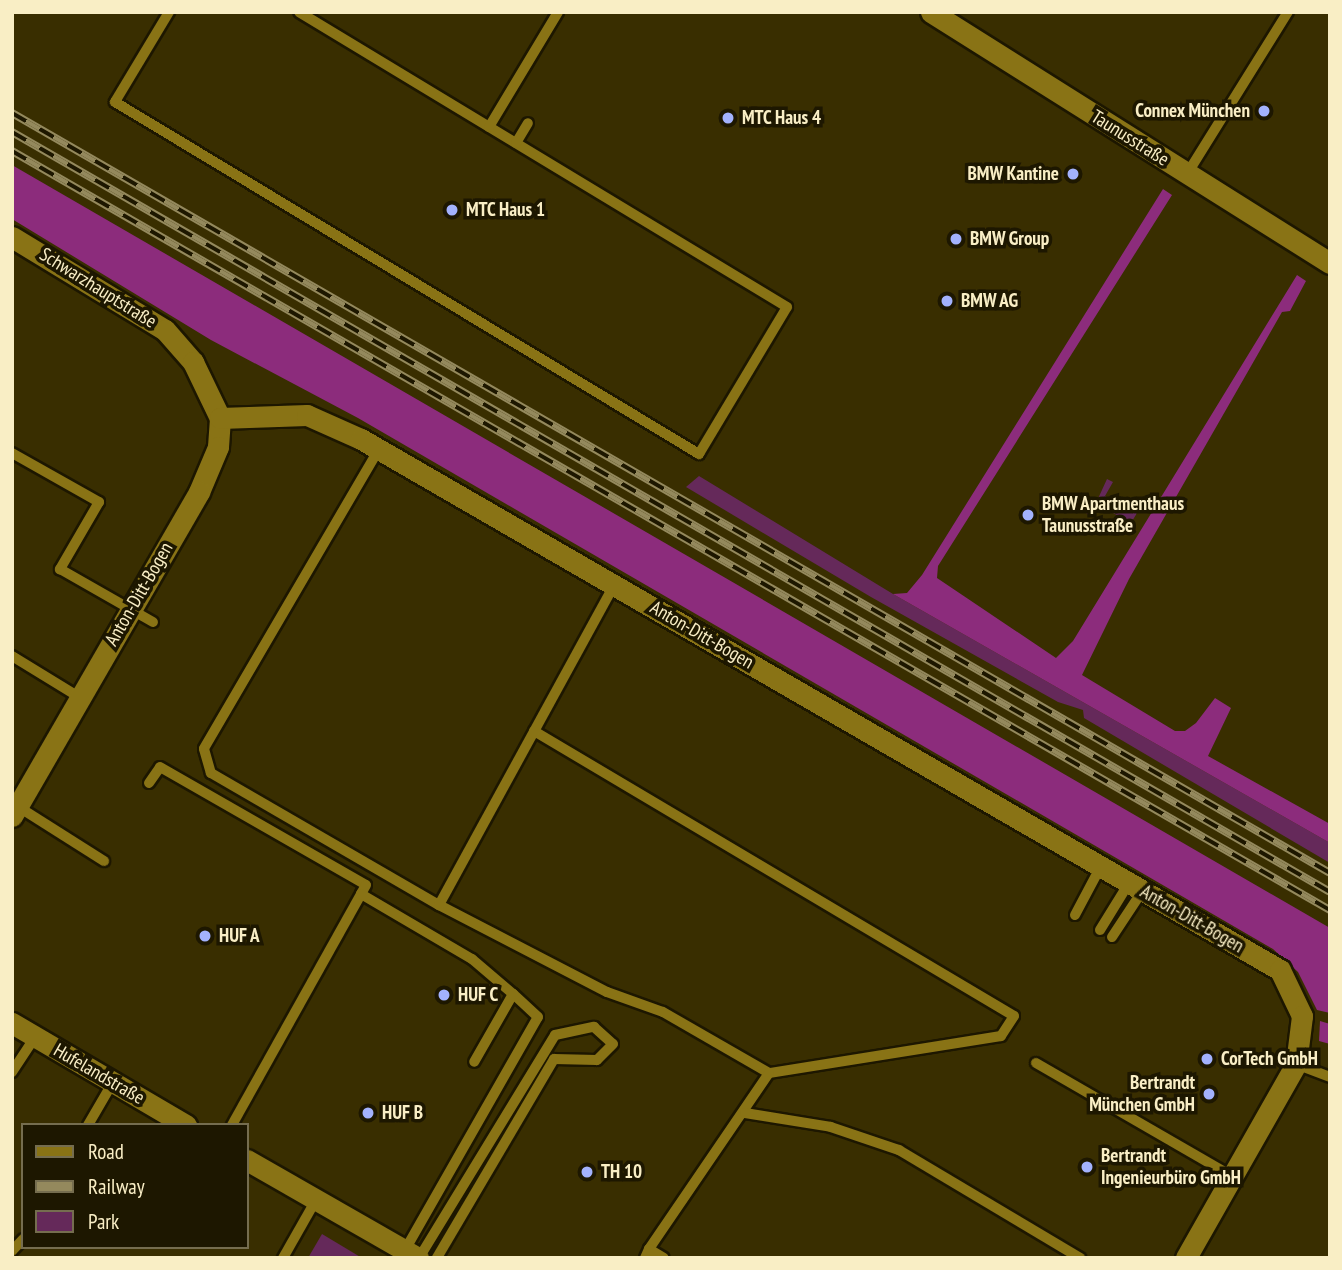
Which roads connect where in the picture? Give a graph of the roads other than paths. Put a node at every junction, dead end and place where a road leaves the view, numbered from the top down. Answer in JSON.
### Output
{"nodes":[{"id":1,"x":169,"y":12,"type":"edge"},
{"id":2,"x":299,"y":12,"type":"edge"},
{"id":3,"x":558,"y":12,"type":"edge"},
{"id":4,"x":931,"y":12,"type":"edge"},
{"id":5,"x":1288,"y":12,"type":"edge"},
{"id":6,"x":528,"y":123,"type":"dead end"},
{"id":7,"x":489,"y":127,"type":"junction"},
{"id":8,"x":516,"y":144,"type":"junction"},
{"id":9,"x":1187,"y":174,"type":"junction"},
{"id":10,"x":12,"y":237,"type":"edge"},
{"id":11,"x":1330,"y":263,"type":"edge"},
{"id":12,"x":220,"y":418,"type":"junction"},
{"id":13,"x":379,"y":449,"type":"junction"},
{"id":14,"x":12,"y":453,"type":"edge"},
{"id":15,"x":614,"y":584,"type":"junction"},
{"id":16,"x":130,"y":610,"type":"junction"},
{"id":17,"x":153,"y":622,"type":"dead end"},
{"id":18,"x":12,"y":656,"type":"edge"},
{"id":19,"x":79,"y":697,"type":"junction"},
{"id":20,"x":534,"y":731,"type":"junction"},
{"id":21,"x":149,"y":783,"type":"dead end"},
{"id":22,"x":17,"y":798,"type":"edge"},
{"id":23,"x":104,"y":860,"type":"dead end"},
{"id":24,"x":1101,"y":866,"type":"junction"},
{"id":25,"x":1136,"y":886,"type":"junction"},
{"id":26,"x":361,"y":894,"type":"junction"},
{"id":27,"x":439,"y":905,"type":"junction"},
{"id":28,"x":1076,"y":915,"type":"dead end"},
{"id":29,"x":1100,"y":930,"type":"dead end"},
{"id":30,"x":1112,"y":937,"type":"dead end"},
{"id":31,"x":513,"y":995,"type":"junction"},
{"id":32,"x":12,"y":1023,"type":"edge"},
{"id":33,"x":35,"y":1037,"type":"junction"},
{"id":34,"x":474,"y":1062,"type":"dead end"},
{"id":35,"x":1036,"y":1063,"type":"dead end"},
{"id":36,"x":1296,"y":1064,"type":"junction"},
{"id":37,"x":12,"y":1072,"type":"edge"},
{"id":38,"x":769,"y":1073,"type":"junction"},
{"id":39,"x":1330,"y":1077,"type":"edge"},
{"id":40,"x":113,"y":1082,"type":"junction"},
{"id":41,"x":745,"y":1113,"type":"junction"},
{"id":42,"x":89,"y":1123,"type":"edge"},
{"id":43,"x":183,"y":1123,"type":"edge"},
{"id":44,"x":233,"y":1123,"type":"edge"},
{"id":45,"x":248,"y":1161,"type":"edge"},
{"id":46,"x":1232,"y":1176,"type":"junction"},
{"id":47,"x":316,"y":1200,"type":"junction"},
{"id":48,"x":647,"y":1254,"type":"edge"},
{"id":49,"x":414,"y":1255,"type":"edge"},
{"id":50,"x":283,"y":1258,"type":"edge"},
{"id":51,"x":438,"y":1258,"type":"edge"},
{"id":52,"x":664,"y":1258,"type":"edge"},
{"id":53,"x":1080,"y":1258,"type":"edge"},
{"id":54,"x":1186,"y":1258,"type":"edge"}],
"edges":[{"from":1,"to":8,"type":"lane"},
{"from":2,"to":7,"type":"lane"},
{"from":3,"to":7,"type":"lane"},
{"from":4,"to":9,"type":"street","name":"Taunusstraße"},
{"from":5,"to":9,"type":"lane"},
{"from":6,"to":8,"type":"lane"},
{"from":7,"to":8,"type":"lane"},
{"from":9,"to":11,"type":"street","name":"Taunusstraße"},
{"from":10,"to":12,"type":"street","name":"Schwarzhauptstraße"},
{"from":12,"to":13,"type":"street","name":"Anton-Ditt-Bogen"},
{"from":12,"to":16,"type":"street","name":"Anton-Ditt-Bogen"},
{"from":13,"to":15,"type":"street","name":"Anton-Ditt-Bogen"},
{"from":13,"to":27,"type":"lane"},
{"from":14,"to":16,"type":"lane"},
{"from":15,"to":20,"type":"lane"},
{"from":15,"to":24,"type":"street","name":"Anton-Ditt-Bogen"},
{"from":16,"to":17,"type":"lane"},
{"from":16,"to":19,"type":"street","name":"Anton-Ditt-Bogen"},
{"from":18,"to":19,"type":"lane"},
{"from":19,"to":22,"type":"street","name":"Anton-Ditt-Bogen"},
{"from":20,"to":27,"type":"lane"},
{"from":20,"to":38,"type":"lane"},
{"from":21,"to":26,"type":"lane"},
{"from":22,"to":23,"type":"lane"},
{"from":24,"to":25,"type":"street","name":"Anton-Ditt-Bogen"},
{"from":24,"to":28,"type":"lane"},
{"from":25,"to":29,"type":"lane"},
{"from":25,"to":30,"type":"lane"},
{"from":25,"to":36,"type":"street","name":"Anton-Ditt-Bogen"},
{"from":26,"to":31,"type":"lane"},
{"from":26,"to":44,"type":"lane"},
{"from":27,"to":38,"type":"lane"},
{"from":31,"to":34,"type":"lane"},
{"from":31,"to":49,"type":"lane"},
{"from":32,"to":33,"type":"street","name":"Hufelandstraße"},
{"from":33,"to":37,"type":"lane"},
{"from":33,"to":40,"type":"street","name":"Hufelandstraße"},
{"from":35,"to":46,"type":"lane"},
{"from":36,"to":39,"type":"lane"},
{"from":36,"to":46,"type":"street","name":"Anton-Ditt-Bogen"},
{"from":38,"to":41,"type":"lane"},
{"from":40,"to":42,"type":"lane"},
{"from":40,"to":43,"type":"street","name":"Hufelandstraße"},
{"from":41,"to":48,"type":"lane"},
{"from":41,"to":53,"type":"lane"},
{"from":45,"to":47,"type":"street"},
{"from":46,"to":54,"type":"street","name":"Anton-Ditt-Bogen"},
{"from":47,"to":49,"type":"street"},
{"from":47,"to":50,"type":"lane"},
{"from":48,"to":52,"type":"lane"},
{"from":49,"to":51,"type":"lane"}]}
